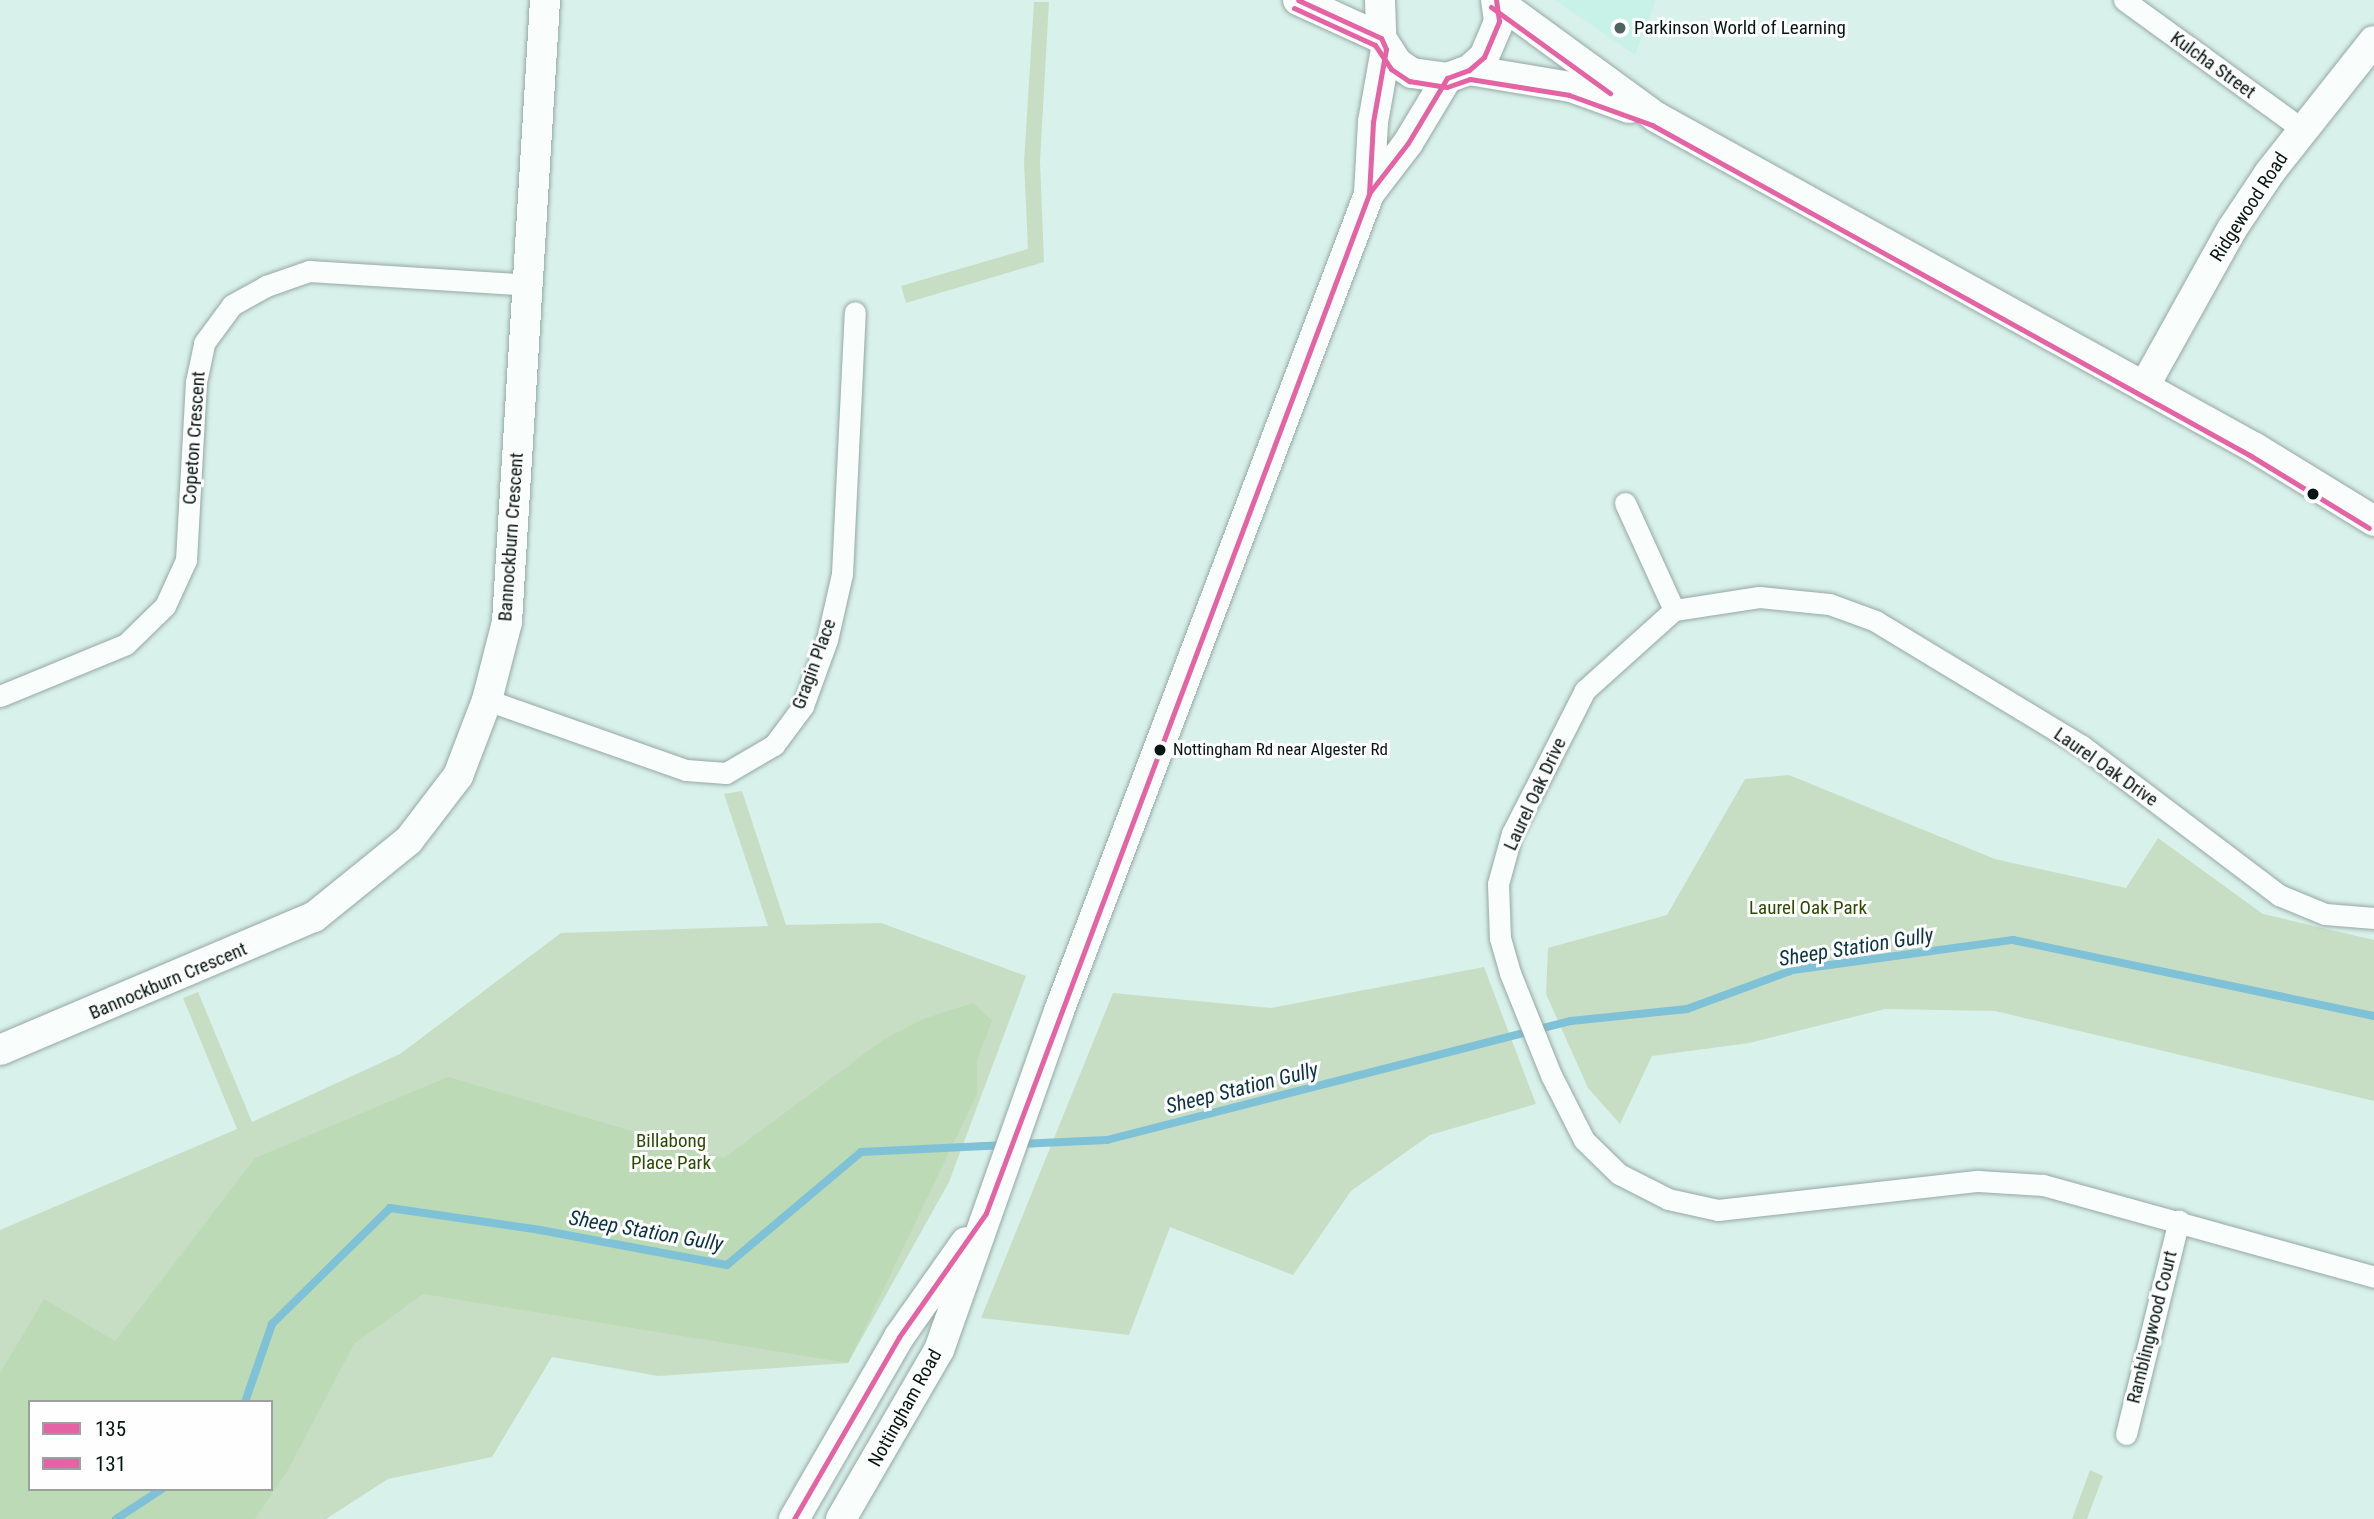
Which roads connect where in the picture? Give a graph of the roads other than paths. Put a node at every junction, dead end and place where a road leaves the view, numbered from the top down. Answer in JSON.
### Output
{"nodes":[{"id":1,"x":545,"y":0,"type":"edge"},
{"id":2,"x":1298,"y":0,"type":"edge"},
{"id":3,"x":1380,"y":0,"type":"edge"},
{"id":4,"x":2124,"y":0,"type":"edge"},
{"id":5,"x":1497,"y":1,"type":"edge"},
{"id":6,"x":2374,"y":41,"type":"edge"},
{"id":7,"x":1383,"y":43,"type":"junction"},
{"id":8,"x":1458,"y":74,"type":"junction"},
{"id":9,"x":1656,"y":117,"type":"junction"},
{"id":10,"x":2302,"y":129,"type":"junction"},
{"id":11,"x":1369,"y":194,"type":"junction"},
{"id":12,"x":529,"y":285,"type":"junction"},
{"id":13,"x":855,"y":312,"type":"dead end"},
{"id":14,"x":2144,"y":387,"type":"junction"},
{"id":15,"x":1625,"y":503,"type":"dead end"},
{"id":16,"x":2374,"y":521,"type":"edge"},
{"id":17,"x":1674,"y":610,"type":"junction"},
{"id":18,"x":0,"y":695,"type":"edge"},
{"id":19,"x":487,"y":700,"type":"junction"},
{"id":20,"x":2374,"y":918,"type":"edge"},
{"id":21,"x":0,"y":1050,"type":"edge"},
{"id":22,"x":986,"y":1213,"type":"junction"},
{"id":23,"x":2179,"y":1220,"type":"junction"},
{"id":24,"x":2374,"y":1277,"type":"edge"},
{"id":25,"x":2126,"y":1434,"type":"dead end"},
{"id":26,"x":794,"y":1519,"type":"edge"},
{"id":27,"x":841,"y":1519,"type":"edge"}],
"edges":[{"from":1,"to":12,"type":"street","name":"Bannockburn Crescent"},
{"from":2,"to":7,"type":"street"},
{"from":3,"to":7,"type":"street","name":"Nottingham Road"},
{"from":4,"to":10,"type":"street","name":"Kulcha Street"},
{"from":5,"to":8,"type":"street","name":"Nottingham Road"},
{"from":5,"to":9,"type":"street"},
{"from":6,"to":10,"type":"street","name":"Ridgewood Road"},
{"from":7,"to":8,"type":"street"},
{"from":7,"to":11,"type":"street","name":"Nottingham Road"},
{"from":8,"to":9,"type":"street"},
{"from":8,"to":11,"type":"street","name":"Nottingham Road"},
{"from":9,"to":14,"type":"street"},
{"from":10,"to":14,"type":"street","name":"Ridgewood Road"},
{"from":11,"to":22,"type":"street","name":"Nottingham Road"},
{"from":12,"to":18,"type":"street","name":"Copeton Crescent"},
{"from":12,"to":19,"type":"street","name":"Bannockburn Crescent"},
{"from":13,"to":19,"type":"street","name":"Gragin Place"},
{"from":14,"to":16,"type":"street"},
{"from":15,"to":17,"type":"street"},
{"from":17,"to":20,"type":"street","name":"Laurel Oak Drive"},
{"from":17,"to":23,"type":"street","name":"Laurel Oak Drive"},
{"from":19,"to":21,"type":"street","name":"Bannockburn Crescent"},
{"from":22,"to":26,"type":"street","name":"Nottingham Road"},
{"from":22,"to":27,"type":"street","name":"Nottingham Road"},
{"from":23,"to":24,"type":"street","name":"Laurel Oak Drive"},
{"from":23,"to":25,"type":"street","name":"Ramblingwood Court"}]}
